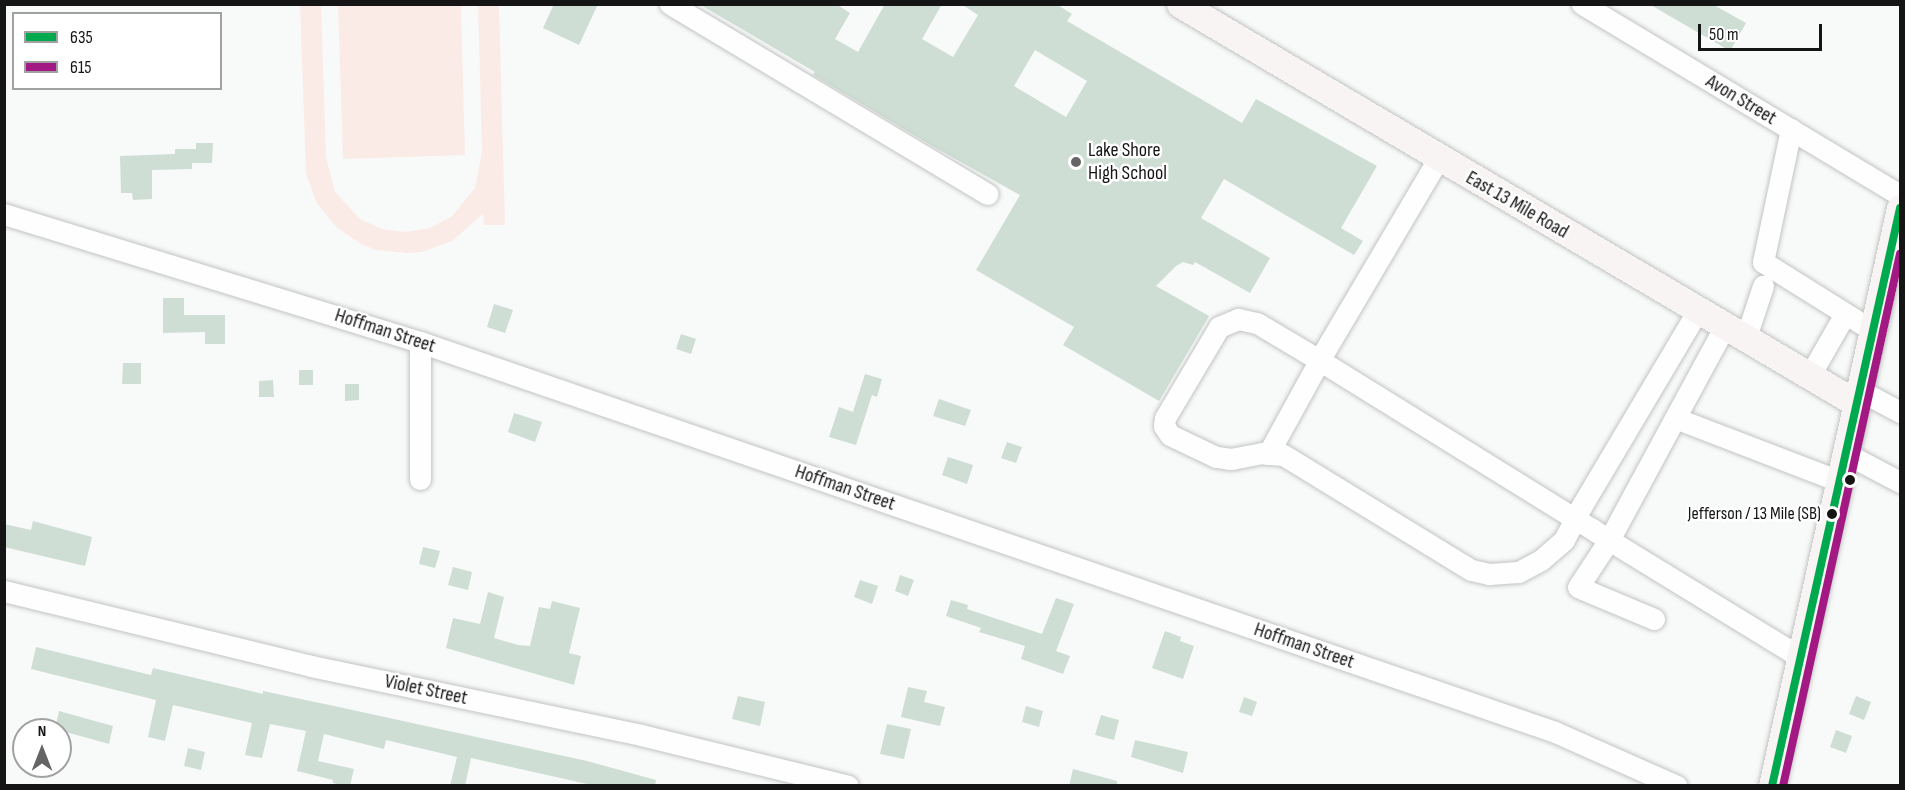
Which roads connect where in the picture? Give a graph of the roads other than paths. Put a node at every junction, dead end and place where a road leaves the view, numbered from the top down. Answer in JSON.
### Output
{"nodes":[{"id":1,"x":670,"y":4,"type":"edge"},
{"id":2,"x":1180,"y":4,"type":"edge"},
{"id":3,"x":1582,"y":4,"type":"edge"},
{"id":4,"x":1791,"y":129,"type":"junction"},
{"id":5,"x":1438,"y":159,"type":"junction"},
{"id":6,"x":987,"y":194,"type":"dead end"},
{"id":7,"x":1900,"y":195,"type":"edge"},
{"id":8,"x":1900,"y":208,"type":"edge"},
{"id":9,"x":4,"y":214,"type":"edge"},
{"id":10,"x":1763,"y":286,"type":"dead end"},
{"id":11,"x":1698,"y":310,"type":"junction"},
{"id":12,"x":1845,"y":314,"type":"junction"},
{"id":13,"x":1872,"y":330,"type":"junction"},
{"id":14,"x":1735,"y":332,"type":"junction"},
{"id":15,"x":420,"y":342,"type":"junction"},
{"id":16,"x":1319,"y":360,"type":"junction"},
{"id":17,"x":1810,"y":375,"type":"junction"},
{"id":18,"x":1858,"y":396,"type":"junction"},
{"id":19,"x":1900,"y":412,"type":"edge"},
{"id":20,"x":1675,"y":418,"type":"junction"},
{"id":21,"x":1845,"y":453,"type":"junction"},
{"id":22,"x":1268,"y":454,"type":"junction"},
{"id":23,"x":420,"y":479,"type":"dead end"},
{"id":24,"x":1839,"y":481,"type":"junction"},
{"id":25,"x":1900,"y":482,"type":"edge"},
{"id":26,"x":1592,"y":529,"type":"junction"},
{"id":27,"x":4,"y":591,"type":"edge"},
{"id":28,"x":1654,"y":619,"type":"dead end"},
{"id":29,"x":1800,"y":657,"type":"junction"},
{"id":30,"x":848,"y":786,"type":"edge"},
{"id":31,"x":1677,"y":786,"type":"edge"},
{"id":32,"x":1772,"y":786,"type":"edge"}],
"edges":[{"from":1,"to":6,"type":"street"},
{"from":2,"to":5,"type":"main road","name":"East 13 Mile Road"},
{"from":3,"to":4,"type":"street","name":"Avon Street"},
{"from":4,"to":7,"type":"street","name":"Avon Street"},
{"from":4,"to":12,"type":"street"},
{"from":5,"to":11,"type":"main road","name":"East 13 Mile Road"},
{"from":5,"to":16,"type":"street"},
{"from":8,"to":13,"type":"main road"},
{"from":9,"to":15,"type":"street","name":"Hoffman Street"},
{"from":10,"to":14,"type":"street"},
{"from":11,"to":14,"type":"main road","name":"East 13 Mile Road"},
{"from":11,"to":26,"type":"street"},
{"from":12,"to":13,"type":"street"},
{"from":12,"to":17,"type":"street"},
{"from":13,"to":18,"type":"main road"},
{"from":14,"to":17,"type":"main road","name":"East 13 Mile Road"},
{"from":14,"to":20,"type":"street"},
{"from":15,"to":23,"type":"street"},
{"from":15,"to":31,"type":"street","name":"Hoffman Street"},
{"from":16,"to":22,"type":"street"},
{"from":16,"to":22,"type":"street"},
{"from":16,"to":26,"type":"street"},
{"from":17,"to":18,"type":"main road","name":"East 13 Mile Road"},
{"from":18,"to":19,"type":"street"},
{"from":18,"to":21,"type":"main road"},
{"from":20,"to":24,"type":"street"},
{"from":20,"to":26,"type":"street"},
{"from":21,"to":24,"type":"main road"},
{"from":21,"to":25,"type":"street"},
{"from":22,"to":26,"type":"street"},
{"from":24,"to":29,"type":"main road"},
{"from":26,"to":28,"type":"street"},
{"from":26,"to":29,"type":"street"},
{"from":27,"to":30,"type":"street","name":"Violet Street"},
{"from":29,"to":32,"type":"main road"}]}
